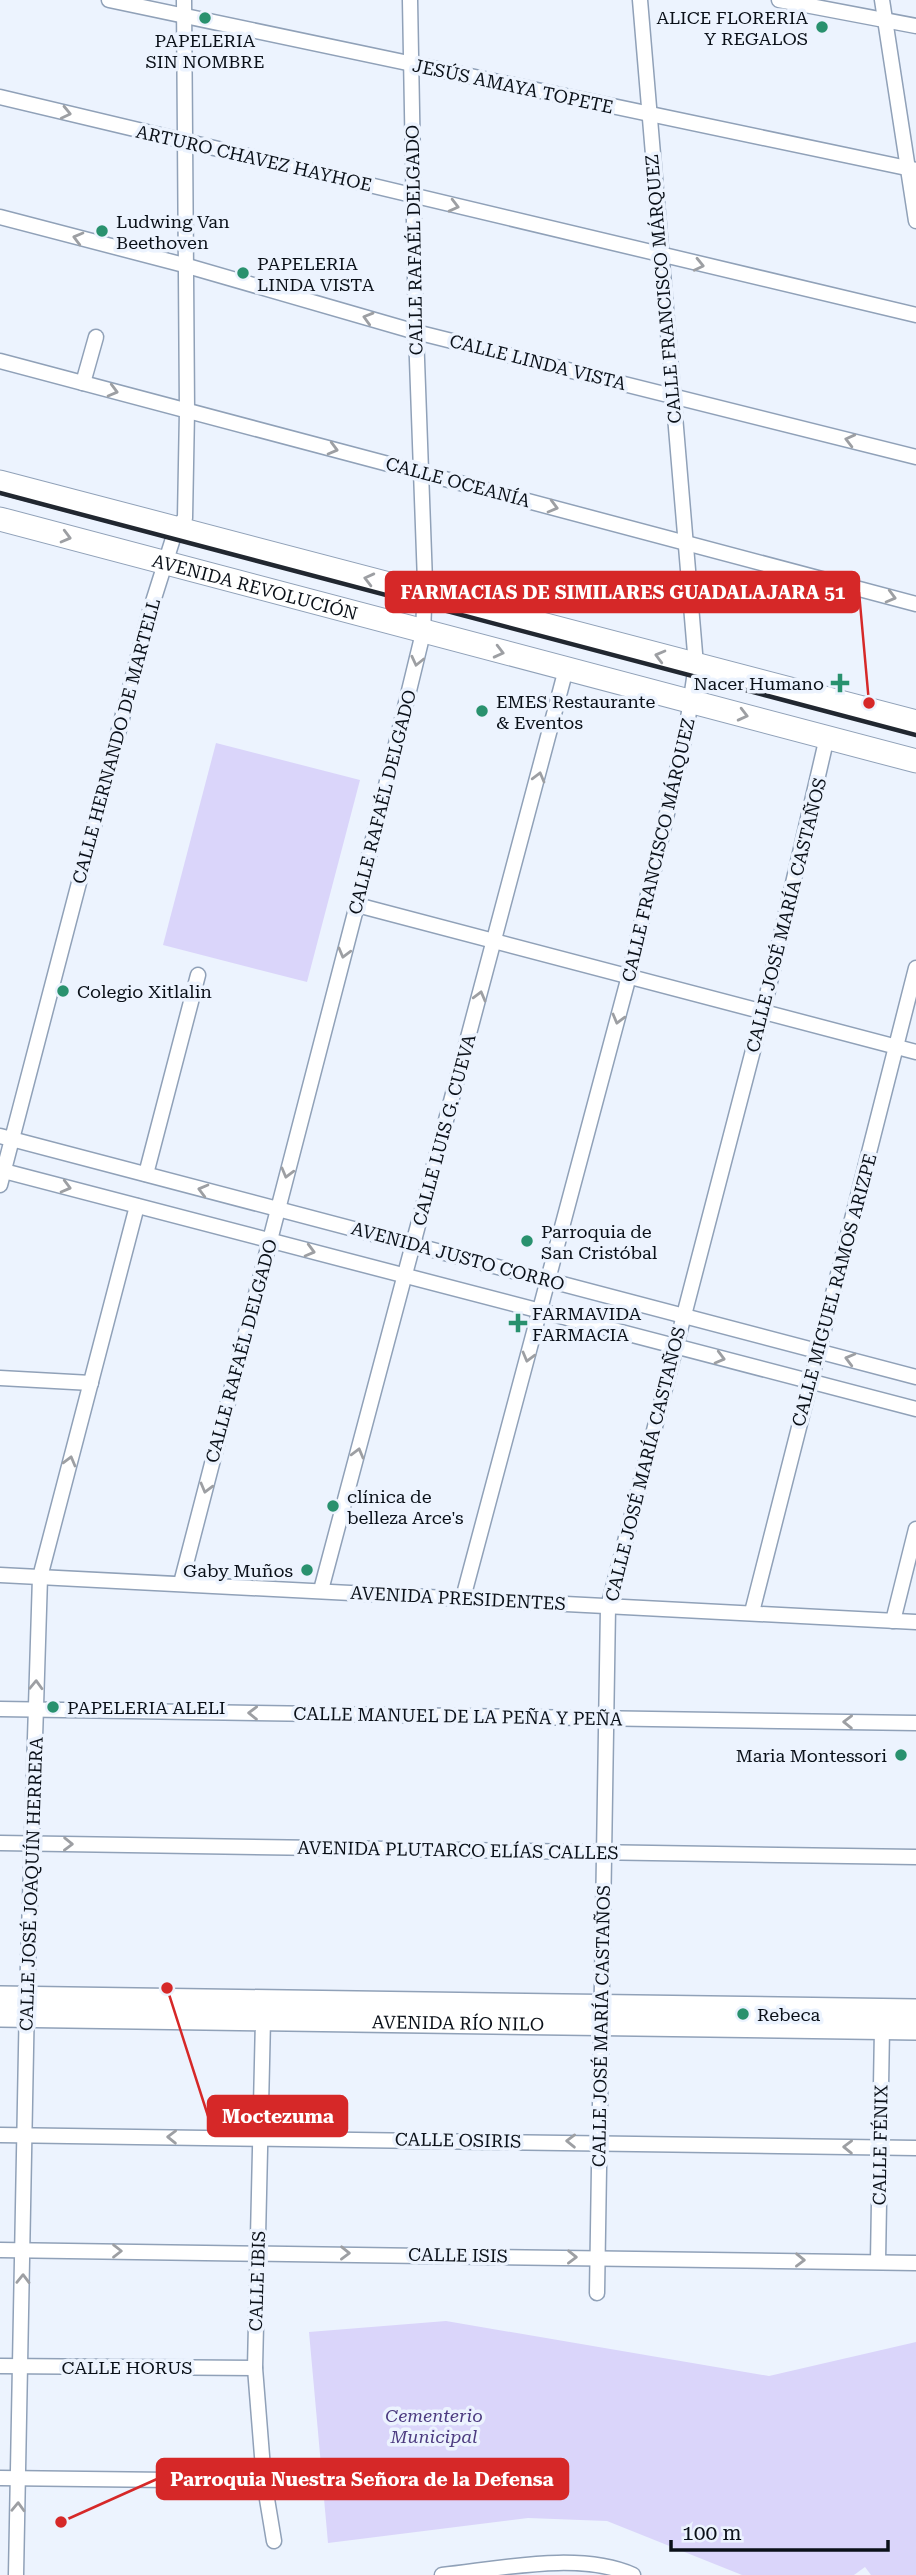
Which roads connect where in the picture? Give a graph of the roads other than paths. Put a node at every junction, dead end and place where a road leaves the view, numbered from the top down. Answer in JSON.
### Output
{"nodes":[{"id":1,"x":109,"y":0,"type":"edge"},
{"id":2,"x":410,"y":0,"type":"edge"},
{"id":3,"x":640,"y":0,"type":"edge"},
{"id":4,"x":779,"y":0,"type":"edge"},
{"id":5,"x":882,"y":0,"type":"edge"},
{"id":6,"x":184,"y":8,"type":"edge"},
{"id":7,"x":885,"y":20,"type":"junction"},
{"id":8,"x":916,"y":26,"type":"edge"},
{"id":9,"x":411,"y":64,"type":"junction"},
{"id":10,"x":0,"y":97,"type":"edge"},
{"id":11,"x":648,"y":115,"type":"junction"},
{"id":12,"x":184,"y":141,"type":"junction"},
{"id":13,"x":912,"y":169,"type":"edge"},
{"id":14,"x":414,"y":196,"type":"junction"},
{"id":15,"x":0,"y":217,"type":"edge"},
{"id":16,"x":916,"y":221,"type":"edge"},
{"id":17,"x":660,"y":256,"type":"junction"},
{"id":18,"x":184,"y":265,"type":"junction"},
{"id":19,"x":916,"y":315,"type":"edge"},
{"id":20,"x":416,"y":332,"type":"junction"},
{"id":21,"x":96,"y":337,"type":"dead end"},
{"id":22,"x":0,"y":361,"type":"edge"},
{"id":23,"x":82,"y":383,"type":"junction"},
{"id":24,"x":672,"y":394,"type":"junction"},
{"id":25,"x":187,"y":411,"type":"junction"},
{"id":26,"x":916,"y":457,"type":"edge"},
{"id":27,"x":420,"y":472,"type":"junction"},
{"id":28,"x":0,"y":482,"type":"edge"},
{"id":29,"x":0,"y":519,"type":"edge"},
{"id":30,"x":176,"y":529,"type":"junction"},
{"id":31,"x":684,"y":541,"type":"junction"},
{"id":32,"x":164,"y":563,"type":"junction"},
{"id":33,"x":425,"y":593,"type":"junction"},
{"id":34,"x":916,"y":604,"type":"edge"},
{"id":35,"x":423,"y":633,"type":"junction"},
{"id":36,"x":695,"y":665,"type":"junction"},
{"id":37,"x":566,"y":669,"type":"junction"},
{"id":38,"x":691,"y":702,"type":"junction"},
{"id":39,"x":916,"y":722,"type":"edge"},
{"id":40,"x":827,"y":737,"type":"junction"},
{"id":41,"x":916,"y":761,"type":"edge"},
{"id":42,"x":357,"y":905,"type":"junction"},
{"id":43,"x":494,"y":941,"type":"junction"},
{"id":44,"x":916,"y":968,"type":"edge"},
{"id":45,"x":198,"y":975,"type":"dead end"},
{"id":46,"x":629,"y":976,"type":"junction"},
{"id":47,"x":763,"y":1012,"type":"junction"},
{"id":48,"x":897,"y":1047,"type":"junction"},
{"id":49,"x":916,"y":1052,"type":"edge"},
{"id":50,"x":6,"y":1138,"type":"edge"},
{"id":51,"x":146,"y":1174,"type":"junction"},
{"id":52,"x":1,"y":1175,"type":"edge"},
{"id":53,"x":138,"y":1206,"type":"junction"},
{"id":54,"x":278,"y":1209,"type":"junction"},
{"id":55,"x":270,"y":1240,"type":"junction"},
{"id":56,"x":413,"y":1245,"type":"junction"},
{"id":57,"x":405,"y":1276,"type":"junction"},
{"id":58,"x":548,"y":1280,"type":"junction"},
{"id":59,"x":540,"y":1311,"type":"junction"},
{"id":60,"x":684,"y":1316,"type":"junction"},
{"id":61,"x":676,"y":1346,"type":"junction"},
{"id":62,"x":817,"y":1351,"type":"junction"},
{"id":63,"x":916,"y":1377,"type":"edge"},
{"id":64,"x":0,"y":1378,"type":"edge"},
{"id":65,"x":809,"y":1382,"type":"junction"},
{"id":66,"x":91,"y":1383,"type":"junction"},
{"id":67,"x":916,"y":1409,"type":"edge"},
{"id":68,"x":916,"y":1529,"type":"edge"},
{"id":69,"x":0,"y":1575,"type":"edge"},
{"id":70,"x":40,"y":1577,"type":"junction"},
{"id":71,"x":181,"y":1583,"type":"junction"},
{"id":72,"x":321,"y":1590,"type":"junction"},
{"id":73,"x":463,"y":1598,"type":"junction"},
{"id":74,"x":608,"y":1607,"type":"junction"},
{"id":75,"x":752,"y":1612,"type":"junction"},
{"id":76,"x":893,"y":1621,"type":"junction"},
{"id":77,"x":916,"y":1622,"type":"edge"},
{"id":78,"x":0,"y":1709,"type":"edge"},
{"id":79,"x":36,"y":1709,"type":"junction"},
{"id":80,"x":606,"y":1718,"type":"junction"},
{"id":81,"x":916,"y":1723,"type":"edge"},
{"id":82,"x":0,"y":1843,"type":"edge"},
{"id":83,"x":32,"y":1843,"type":"junction"},
{"id":84,"x":603,"y":1852,"type":"junction"},
{"id":85,"x":916,"y":1857,"type":"edge"},
{"id":86,"x":0,"y":1997,"type":"edge"},
{"id":87,"x":27,"y":2006,"type":"junction"},
{"id":88,"x":916,"y":2010,"type":"edge"},
{"id":89,"x":0,"y":2015,"type":"edge"},
{"id":90,"x":600,"y":2015,"type":"junction"},
{"id":91,"x":263,"y":2019,"type":"junction"},
{"id":92,"x":882,"y":2028,"type":"junction"},
{"id":93,"x":916,"y":2029,"type":"edge"},
{"id":94,"x":0,"y":2135,"type":"edge"},
{"id":95,"x":25,"y":2135,"type":"junction"},
{"id":96,"x":260,"y":2138,"type":"junction"},
{"id":97,"x":598,"y":2141,"type":"junction"},
{"id":98,"x":880,"y":2148,"type":"junction"},
{"id":99,"x":916,"y":2148,"type":"edge"},
{"id":100,"x":0,"y":2250,"type":"edge"},
{"id":101,"x":23,"y":2250,"type":"junction"},
{"id":102,"x":258,"y":2252,"type":"junction"},
{"id":103,"x":598,"y":2257,"type":"junction"},
{"id":104,"x":878,"y":2262,"type":"junction"},
{"id":105,"x":916,"y":2263,"type":"edge"},
{"id":106,"x":597,"y":2292,"type":"dead end"},
{"id":107,"x":0,"y":2366,"type":"edge"},
{"id":108,"x":22,"y":2367,"type":"junction"},
{"id":109,"x":255,"y":2368,"type":"junction"},
{"id":110,"x":0,"y":2478,"type":"edge"},
{"id":111,"x":19,"y":2478,"type":"junction"},
{"id":112,"x":264,"y":2481,"type":"junction"},
{"id":113,"x":274,"y":2541,"type":"dead end"},
{"id":114,"x":16,"y":2575,"type":"edge"},
{"id":115,"x":442,"y":2575,"type":"edge"},
{"id":116,"x":634,"y":2575,"type":"edge"}],
"edges":[{"from":1,"to":6,"type":"street","name":"JESÚS AMAYA TOPETE"},
{"from":2,"to":9,"type":"street","name":"CALLE RAFAÉL DELGADO"},
{"from":3,"to":11,"type":"street","name":"CALLE FRANCISCO MÁRQUEZ"},
{"from":4,"to":7,"type":"street"},
{"from":5,"to":7,"type":"street"},
{"from":6,"to":9,"type":"street","name":"JESÚS AMAYA TOPETE"},
{"from":6,"to":12,"type":"street","name":"CALLE HERNANDO DE MARTELL"},
{"from":7,"to":8,"type":"street"},
{"from":7,"to":13,"type":"street"},
{"from":9,"to":11,"type":"street","name":"JESÚS AMAYA TOPETE"},
{"from":9,"to":14,"type":"street","name":"CALLE RAFAÉL DELGADO"},
{"from":10,"to":12,"type":"street","name":"ARTURO CHAVEZ HAYHOE","one_way":true},
{"from":11,"to":13,"type":"street","name":"JESÚS AMAYA TOPETE"},
{"from":11,"to":17,"type":"street","name":"CALLE FRANCISCO MÁRQUEZ"},
{"from":12,"to":14,"type":"street","name":"ARTURO CHAVEZ HAYHOE"},
{"from":12,"to":18,"type":"street","name":"CALLE HERNANDO DE MARTELL"},
{"from":13,"to":16,"type":"street"},
{"from":14,"to":17,"type":"street","name":"ARTURO CHAVEZ HAYHOE","one_way":true},
{"from":14,"to":20,"type":"street","name":"CALLE RAFAÉL DELGADO"},
{"from":18,"to":15,"type":"street","name":"CALLE LINDA VISTA","one_way":true},
{"from":17,"to":19,"type":"street","name":"ARTURO CHAVEZ HAYHOE","one_way":true},
{"from":17,"to":24,"type":"street","name":"CALLE FRANCISCO MÁRQUEZ"},
{"from":20,"to":18,"type":"street","name":"CALLE LINDA VISTA","one_way":true},
{"from":18,"to":25,"type":"street","name":"CALLE HERNANDO DE MARTELL"},
{"from":20,"to":24,"type":"street","name":"CALLE LINDA VISTA"},
{"from":20,"to":27,"type":"street","name":"CALLE RAFAÉL DELGADO"},
{"from":21,"to":23,"type":"street"},
{"from":22,"to":23,"type":"street","name":"CALLE OCEANÍA"},
{"from":23,"to":25,"type":"street","name":"CALLE OCEANÍA","one_way":true},
{"from":26,"to":24,"type":"street","name":"CALLE LINDA VISTA","one_way":true},
{"from":24,"to":31,"type":"street","name":"CALLE FRANCISCO MÁRQUEZ"},
{"from":25,"to":27,"type":"street","name":"CALLE OCEANÍA","one_way":true},
{"from":25,"to":30,"type":"street","name":"CALLE HERNANDO DE MARTELL"},
{"from":27,"to":31,"type":"street","name":"CALLE OCEANÍA","one_way":true},
{"from":27,"to":33,"type":"street","name":"CALLE RAFAÉL DELGADO"},
{"from":28,"to":30,"type":"main road","name":"AVENIDA REVOLUCIÓN"},
{"from":29,"to":32,"type":"main road","name":"AVENIDA REVOLUCIÓN","one_way":true},
{"from":30,"to":32,"type":"street","name":"CALLE HERNANDO DE MARTELL"},
{"from":33,"to":30,"type":"main road","name":"AVENIDA REVOLUCIÓN","one_way":true},
{"from":31,"to":34,"type":"street","name":"CALLE OCEANÍA","one_way":true},
{"from":31,"to":36,"type":"street","name":"CALLE FRANCISCO MÁRQUEZ"},
{"from":32,"to":35,"type":"main road","name":"AVENIDA REVOLUCIÓN"},
{"from":32,"to":50,"type":"street","name":"CALLE HERNANDO DE MARTELL"},
{"from":33,"to":35,"type":"street","name":"CALLE RAFAÉL DELGADO"},
{"from":36,"to":33,"type":"main road","name":"AVENIDA REVOLUCIÓN","one_way":true},
{"from":35,"to":37,"type":"main road","name":"AVENIDA REVOLUCIÓN","one_way":true},
{"from":35,"to":42,"type":"street","name":"CALLE RAFAÉL DELGADO","one_way":true},
{"from":36,"to":38,"type":"street","name":"CALLE FRANCISCO MÁRQUEZ"},
{"from":36,"to":39,"type":"main road","name":"AVENIDA REVOLUCIÓN"},
{"from":37,"to":38,"type":"main road","name":"AVENIDA REVOLUCIÓN"},
{"from":43,"to":37,"type":"street","name":"CALLE LUIS G. CUEVA","one_way":true},
{"from":38,"to":40,"type":"main road","name":"AVENIDA REVOLUCIÓN","one_way":true},
{"from":38,"to":46,"type":"street","name":"CALLE FRANCISCO MÁRQUEZ"},
{"from":40,"to":41,"type":"main road","name":"AVENIDA REVOLUCIÓN"},
{"from":40,"to":47,"type":"street","name":"CALLE JOSÉ MARÍA CASTAÑOS"},
{"from":42,"to":43,"type":"street"},
{"from":42,"to":54,"type":"street","name":"CALLE RAFAÉL DELGADO","one_way":true},
{"from":43,"to":46,"type":"street"},
{"from":56,"to":43,"type":"street","name":"CALLE LUIS G. CUEVA","one_way":true},
{"from":44,"to":48,"type":"street","name":"CALLE MIGUEL RAMOS ARIZPE"},
{"from":45,"to":51,"type":"street"},
{"from":46,"to":47,"type":"street"},
{"from":46,"to":58,"type":"street","name":"CALLE FRANCISCO MÁRQUEZ","one_way":true},
{"from":47,"to":48,"type":"street"},
{"from":47,"to":60,"type":"street","name":"CALLE JOSÉ MARÍA CASTAÑOS"},
{"from":48,"to":49,"type":"street"},
{"from":48,"to":62,"type":"street","name":"CALLE MIGUEL RAMOS ARIZPE"},
{"from":50,"to":51,"type":"street","name":"AVENIDA JUSTO CORRO"},
{"from":50,"to":52,"type":"street","name":"CALLE HERNANDO DE MARTELL"},
{"from":54,"to":51,"type":"street","name":"AVENIDA JUSTO CORRO","one_way":true},
{"from":52,"to":53,"type":"street","name":"AVENIDA JUSTO CORRO","one_way":true},
{"from":53,"to":55,"type":"street","name":"AVENIDA JUSTO CORRO"},
{"from":53,"to":66,"type":"street","name":"CALLE JOSÉ JOAQUÍN HERRERA"},
{"from":54,"to":55,"type":"street","name":"CALLE RAFAÉL DELGADO"},
{"from":54,"to":56,"type":"street","name":"AVENIDA JUSTO CORRO"},
{"from":55,"to":57,"type":"street","name":"AVENIDA JUSTO CORRO","one_way":true},
{"from":55,"to":71,"type":"street","name":"CALLE RAFAÉL DELGADO","one_way":true},
{"from":56,"to":57,"type":"street","name":"CALLE LUIS G. CUEVA"},
{"from":56,"to":58,"type":"street","name":"AVENIDA JUSTO CORRO"},
{"from":57,"to":59,"type":"street","name":"AVENIDA JUSTO CORRO"},
{"from":72,"to":57,"type":"street","name":"CALLE LUIS G. CUEVA","one_way":true},
{"from":58,"to":59,"type":"street","name":"CALLE FRANCISCO MÁRQUEZ"},
{"from":58,"to":60,"type":"street","name":"AVENIDA JUSTO CORRO"},
{"from":59,"to":61,"type":"street","name":"AVENIDA JUSTO CORRO"},
{"from":59,"to":73,"type":"street","name":"CALLE FRANCISCO MÁRQUEZ","one_way":true},
{"from":60,"to":61,"type":"street","name":"CALLE JOSÉ MARÍA CASTAÑOS"},
{"from":60,"to":62,"type":"street","name":"AVENIDA JUSTO CORRO"},
{"from":61,"to":65,"type":"street","name":"AVENIDA JUSTO CORRO","one_way":true},
{"from":61,"to":74,"type":"street","name":"CALLE JOSÉ MARÍA CASTAÑOS"},
{"from":63,"to":62,"type":"street","name":"AVENIDA JUSTO CORRO","one_way":true},
{"from":62,"to":65,"type":"street","name":"CALLE MIGUEL RAMOS ARIZPE"},
{"from":64,"to":66,"type":"street"},
{"from":65,"to":67,"type":"street","name":"AVENIDA JUSTO CORRO"},
{"from":65,"to":75,"type":"street","name":"CALLE MIGUEL RAMOS ARIZPE"},
{"from":70,"to":66,"type":"street","name":"CALLE JOSÉ JOAQUÍN HERRERA","one_way":true},
{"from":68,"to":76,"type":"street"},
{"from":69,"to":70,"type":"street","name":"AVENIDA PRESIDENTES"},
{"from":70,"to":71,"type":"street","name":"AVENIDA PRESIDENTES"},
{"from":79,"to":70,"type":"street","name":"CALLE JOSÉ JOAQUÍN HERRERA","one_way":true},
{"from":71,"to":72,"type":"street","name":"AVENIDA PRESIDENTES"},
{"from":72,"to":73,"type":"street","name":"AVENIDA PRESIDENTES"},
{"from":73,"to":74,"type":"street","name":"AVENIDA PRESIDENTES"},
{"from":74,"to":75,"type":"street","name":"AVENIDA PRESIDENTES"},
{"from":74,"to":80,"type":"street","name":"CALLE JOSÉ MARÍA CASTAÑOS"},
{"from":75,"to":76,"type":"street","name":"AVENIDA PRESIDENTES"},
{"from":76,"to":77,"type":"street","name":"AVENIDA PRESIDENTES"},
{"from":78,"to":79,"type":"street","name":"CALLE MANUEL DE LA PEÑA Y PEÑA"},
{"from":80,"to":79,"type":"street","name":"CALLE MANUEL DE LA PEÑA Y PEÑA","one_way":true},
{"from":79,"to":83,"type":"street","name":"CALLE JOSÉ JOAQUÍN HERRERA"},
{"from":81,"to":80,"type":"street","name":"CALLE MANUEL DE LA PEÑA Y PEÑA","one_way":true},
{"from":80,"to":84,"type":"street","name":"CALLE JOSÉ MARÍA CASTAÑOS"},
{"from":82,"to":83,"type":"street","name":"AVENIDA PLUTARCO ELÍAS CALLES"},
{"from":83,"to":84,"type":"street","name":"AVENIDA PLUTARCO ELÍAS CALLES","one_way":true},
{"from":83,"to":87,"type":"street","name":"CALLE JOSÉ JOAQUÍN HERRERA"},
{"from":84,"to":85,"type":"street","name":"AVENIDA PLUTARCO ELÍAS CALLES"},
{"from":84,"to":90,"type":"street","name":"CALLE JOSÉ MARÍA CASTAÑOS"},
{"from":86,"to":87,"type":"main road","name":"AVENIDA RÍO NILO"},
{"from":87,"to":89,"type":"main road","name":"AVENIDA RÍO NILO"},
{"from":87,"to":90,"type":"main road","name":"AVENIDA RÍO NILO"},
{"from":87,"to":91,"type":"main road","name":"AVENIDA RÍO NILO"},
{"from":87,"to":95,"type":"street","name":"CALLE JOSÉ JOAQUÍN HERRERA"},
{"from":88,"to":90,"type":"main road","name":"AVENIDA RÍO NILO"},
{"from":90,"to":91,"type":"main road","name":"AVENIDA RÍO NILO"},
{"from":90,"to":92,"type":"main road","name":"AVENIDA RÍO NILO"},
{"from":90,"to":97,"type":"street","name":"CALLE JOSÉ MARÍA CASTAÑOS"},
{"from":91,"to":96,"type":"street","name":"CALLE IBIS"},
{"from":92,"to":93,"type":"main road","name":"AVENIDA RÍO NILO"},
{"from":92,"to":98,"type":"street","name":"CALLE FÉNIX"},
{"from":94,"to":95,"type":"street","name":"CALLE OSIRIS"},
{"from":96,"to":95,"type":"street","name":"CALLE OSIRIS","one_way":true},
{"from":95,"to":101,"type":"street","name":"CALLE JOSÉ JOAQUÍN HERRERA"},
{"from":97,"to":96,"type":"street","name":"CALLE OSIRIS","one_way":true},
{"from":96,"to":102,"type":"street","name":"CALLE IBIS"},
{"from":98,"to":97,"type":"street","name":"CALLE OSIRIS","one_way":true},
{"from":97,"to":103,"type":"street","name":"CALLE JOSÉ MARÍA CASTAÑOS"},
{"from":98,"to":99,"type":"street","name":"CALLE OSIRIS"},
{"from":98,"to":104,"type":"street","name":"CALLE FÉNIX"},
{"from":100,"to":101,"type":"street","name":"CALLE ISIS"},
{"from":101,"to":102,"type":"street","name":"CALLE ISIS","one_way":true},
{"from":108,"to":101,"type":"street","name":"CALLE JOSÉ JOAQUÍN HERRERA","one_way":true},
{"from":102,"to":103,"type":"street","name":"CALLE ISIS","one_way":true},
{"from":102,"to":109,"type":"street","name":"CALLE IBIS"},
{"from":103,"to":104,"type":"street","name":"CALLE ISIS","one_way":true},
{"from":103,"to":106,"type":"street","name":"CALLE JOSÉ MARÍA CASTAÑOS"},
{"from":104,"to":105,"type":"street","name":"CALLE ISIS"},
{"from":107,"to":108,"type":"street","name":"CALLE HORUS"},
{"from":108,"to":109,"type":"street","name":"CALLE HORUS"},
{"from":108,"to":111,"type":"street","name":"CALLE JOSÉ JOAQUÍN HERRERA"},
{"from":109,"to":112,"type":"street","name":"CALLE IBIS"},
{"from":110,"to":111,"type":"street"},
{"from":111,"to":112,"type":"street"},
{"from":114,"to":111,"type":"street","name":"CALLE JOSÉ JOAQUÍN HERRERA","one_way":true},
{"from":112,"to":113,"type":"street","name":"CALLE IBIS"},
{"from":115,"to":116,"type":"street"}]}
